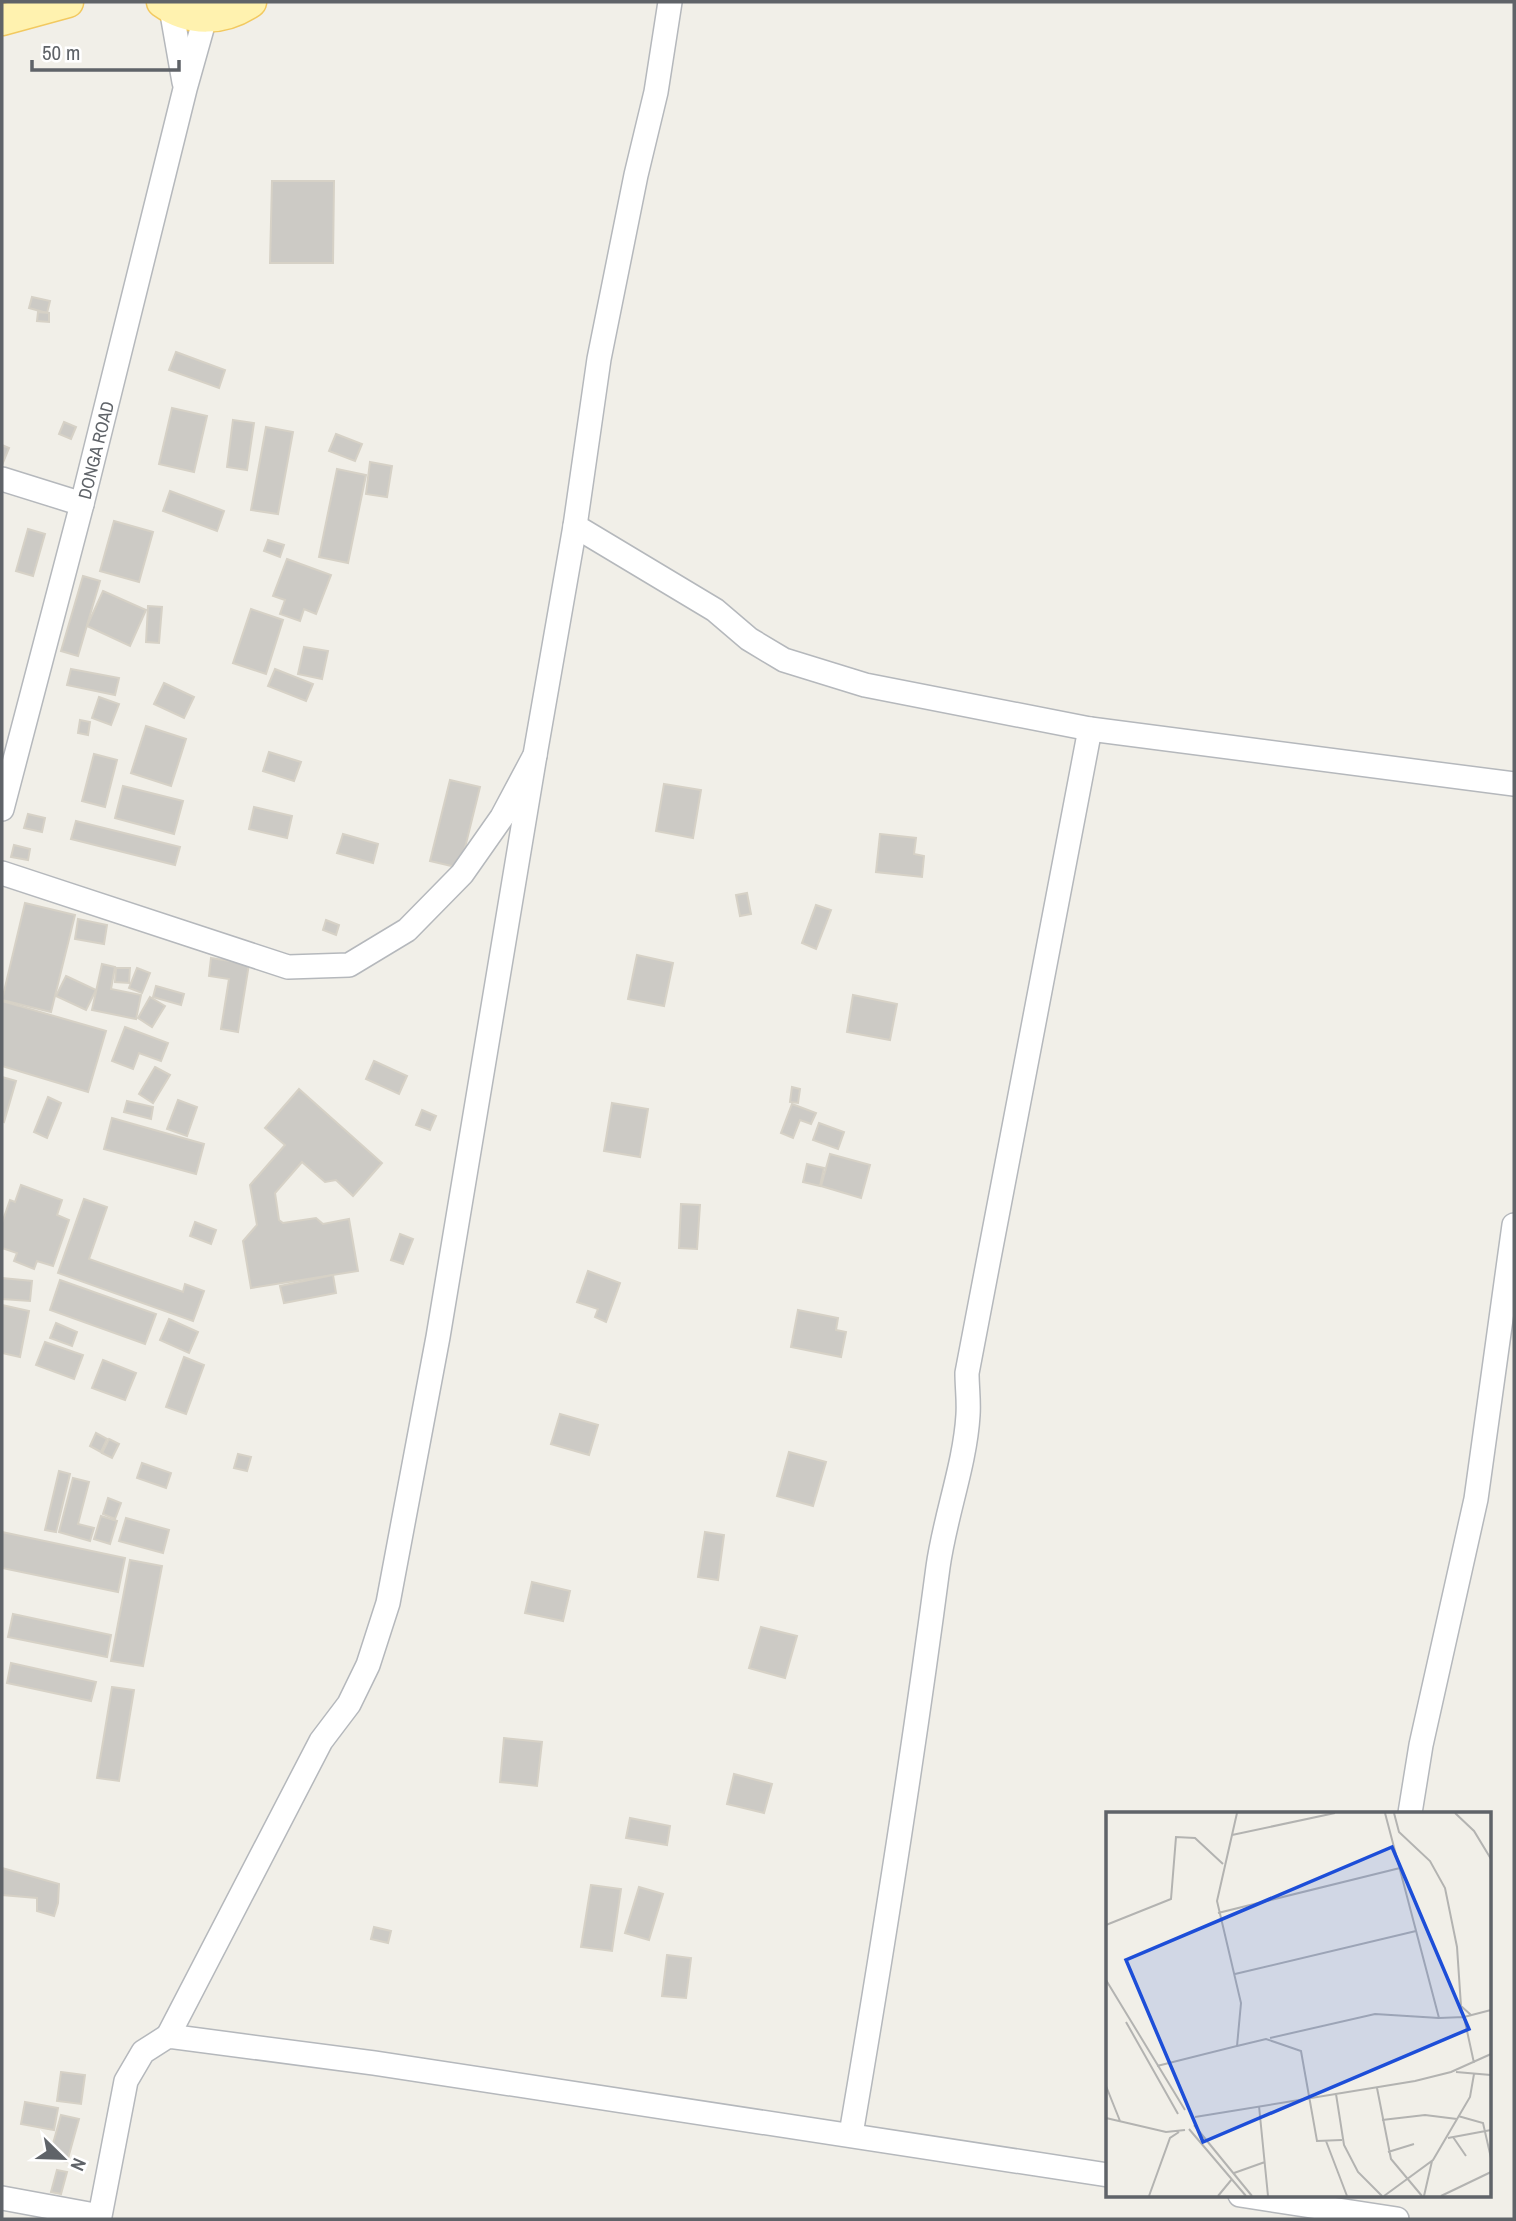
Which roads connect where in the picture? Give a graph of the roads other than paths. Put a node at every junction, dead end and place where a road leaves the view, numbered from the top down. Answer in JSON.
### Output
{"nodes":[{"id":1,"x":68,"y":2,"type":"edge"},
{"id":2,"x":251,"y":2,"type":"edge"},
{"id":3,"x":670,"y":2,"type":"edge"},
{"id":4,"x":166,"y":5,"type":"edge"},
{"id":5,"x":205,"y":18,"type":"junction"},
{"id":6,"x":2,"y":20,"type":"edge"},
{"id":7,"x":185,"y":89,"type":"junction"},
{"id":8,"x":2,"y":479,"type":"edge"},
{"id":9,"x":82,"y":504,"type":"junction"},
{"id":10,"x":575,"y":526,"type":"junction"},
{"id":11,"x":1090,"y":729,"type":"junction"},
{"id":12,"x":535,"y":755,"type":"junction"},
{"id":13,"x":1514,"y":784,"type":"edge"},
{"id":14,"x":2,"y":809,"type":"edge"},
{"id":15,"x":2,"y":873,"type":"edge"},
{"id":16,"x":1514,"y":1225,"type":"edge"},
{"id":17,"x":1410,"y":1812,"type":"edge"},
{"id":18,"x":168,"y":2036,"type":"junction"},
{"id":19,"x":851,"y":2134,"type":"junction"},
{"id":20,"x":1106,"y":2175,"type":"edge"},
{"id":21,"x":1255,"y":2196,"type":"edge"},
{"id":22,"x":2,"y":2198,"type":"edge"},
{"id":23,"x":1343,"y":2202,"type":"edge"},
{"id":24,"x":99,"y":2218,"type":"edge"},
{"id":25,"x":1398,"y":2219,"type":"edge"}],
"edges":[{"from":1,"to":6,"type":"main road"},
{"from":2,"to":5,"type":"main road"},
{"from":3,"to":10,"type":"street"},
{"from":4,"to":5,"type":"main road"},
{"from":4,"to":7,"type":"street"},
{"from":5,"to":7,"type":"street","name":"DONGA ROAD"},
{"from":7,"to":9,"type":"street","name":"DONGA ROAD"},
{"from":8,"to":9,"type":"street"},
{"from":9,"to":14,"type":"street","name":"DONGA ROAD"},
{"from":10,"to":11,"type":"street"},
{"from":10,"to":12,"type":"street"},
{"from":11,"to":13,"type":"street"},
{"from":11,"to":19,"type":"street"},
{"from":12,"to":15,"type":"street"},
{"from":12,"to":18,"type":"street"},
{"from":16,"to":17,"type":"street"},
{"from":18,"to":19,"type":"street"},
{"from":18,"to":24,"type":"street"},
{"from":19,"to":20,"type":"street"},
{"from":21,"to":23,"type":"street"},
{"from":22,"to":24,"type":"street"},
{"from":23,"to":25,"type":"street"}]}
